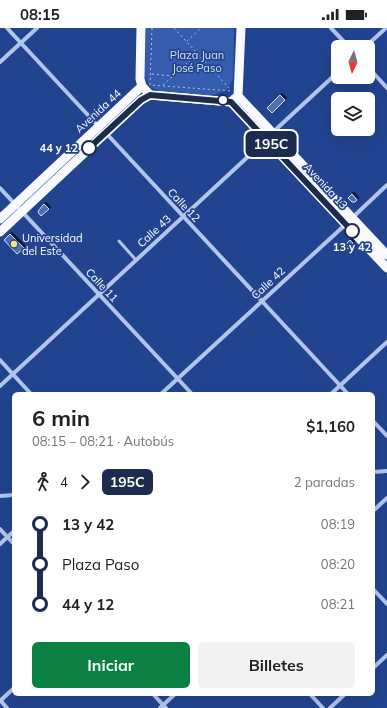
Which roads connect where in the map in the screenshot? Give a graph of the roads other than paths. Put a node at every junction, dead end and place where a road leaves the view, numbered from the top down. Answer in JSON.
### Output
{"nodes":[{"id":1,"x":7,"y":28,"type":"edge"},
{"id":2,"x":37,"y":28,"type":"edge"},
{"id":3,"x":141,"y":28,"type":"edge"},
{"id":4,"x":240,"y":28,"type":"edge"},
{"id":5,"x":331,"y":28,"type":"edge"},
{"id":6,"x":386,"y":28,"type":"edge"},
{"id":7,"x":342,"y":40,"type":"edge"},
{"id":8,"x":373,"y":40,"type":"edge"},
{"id":9,"x":21,"y":43,"type":"junction"},
{"id":10,"x":0,"y":62,"type":"edge"},
{"id":11,"x":375,"y":75,"type":"edge"},
{"id":12,"x":331,"y":79,"type":"edge"},
{"id":13,"x":142,"y":86,"type":"junction"},
{"id":14,"x":387,"y":88,"type":"edge"},
{"id":15,"x":150,"y":95,"type":"junction"},
{"id":16,"x":234,"y":99,"type":"junction"},
{"id":17,"x":102,"y":130,"type":"junction"},
{"id":18,"x":270,"y":136,"type":"junction"},
{"id":19,"x":387,"y":185,"type":"edge"},
{"id":20,"x":0,"y":188,"type":"edge"},
{"id":21,"x":18,"y":208,"type":"junction"},
{"id":22,"x":183,"y":217,"type":"junction"},
{"id":23,"x":0,"y":219,"type":"edge"},
{"id":24,"x":349,"y":221,"type":"junction"},
{"id":25,"x":0,"y":232,"type":"edge"},
{"id":26,"x":119,"y":241,"type":"dead end"},
{"id":27,"x":387,"y":255,"type":"edge"},
{"id":28,"x":136,"y":260,"type":"junction"},
{"id":29,"x":387,"y":268,"type":"edge"},
{"id":30,"x":99,"y":295,"type":"junction"},
{"id":31,"x":262,"y":301,"type":"junction"},
{"id":32,"x":387,"y":342,"type":"edge"},
{"id":33,"x":0,"y":360,"type":"edge"},
{"id":34,"x":13,"y":374,"type":"junction"},
{"id":35,"x":178,"y":379,"type":"junction"},
{"id":36,"x":0,"y":386,"type":"edge"},
{"id":37,"x":340,"y":386,"type":"junction"},
{"id":38,"x":29,"y":392,"type":"edge"},
{"id":39,"x":164,"y":392,"type":"edge"},
{"id":40,"x":190,"y":392,"type":"edge"},
{"id":41,"x":333,"y":392,"type":"edge"},
{"id":42,"x":346,"y":392,"type":"edge"},
{"id":43,"x":375,"y":423,"type":"edge"},
{"id":44,"x":387,"y":436,"type":"edge"},
{"id":45,"x":387,"y":471,"type":"edge"},
{"id":46,"x":375,"y":472,"type":"edge"},
{"id":47,"x":12,"y":495,"type":"edge"},
{"id":48,"x":0,"y":496,"type":"edge"},
{"id":49,"x":387,"y":498,"type":"edge"},
{"id":50,"x":375,"y":509,"type":"edge"},
{"id":51,"x":0,"y":529,"type":"edge"},
{"id":52,"x":12,"y":532,"type":"edge"},
{"id":53,"x":7,"y":537,"type":"junction"},
{"id":54,"x":12,"y":542,"type":"edge"},
{"id":55,"x":0,"y":544,"type":"edge"},
{"id":56,"x":375,"y":591,"type":"edge"},
{"id":57,"x":387,"y":604,"type":"edge"},
{"id":58,"x":387,"y":655,"type":"edge"},
{"id":59,"x":375,"y":666,"type":"edge"},
{"id":60,"x":12,"y":690,"type":"edge"},
{"id":61,"x":155,"y":696,"type":"edge"},
{"id":62,"x":173,"y":696,"type":"edge"},
{"id":63,"x":312,"y":696,"type":"edge"},
{"id":64,"x":343,"y":696,"type":"edge"},
{"id":65,"x":0,"y":701,"type":"edge"},
{"id":66,"x":163,"y":707,"type":"edge"},
{"id":67,"x":7,"y":708,"type":"edge"},
{"id":68,"x":324,"y":708,"type":"edge"},
{"id":69,"x":330,"y":708,"type":"edge"}],
"edges":[{"from":1,"to":9,"type":"street","name":"Calle 12"},
{"from":2,"to":9,"type":"street"},
{"from":3,"to":13,"type":"main road"},
{"from":4,"to":16,"type":"main road"},
{"from":5,"to":7,"type":"street"},
{"from":6,"to":8,"type":"street"},
{"from":9,"to":10,"type":"street"},
{"from":9,"to":17,"type":"street","name":"Calle 12"},
{"from":11,"to":14,"type":"street"},
{"from":12,"to":18,"type":"street","name":"Calle 43"},
{"from":13,"to":15,"type":"main road"},
{"from":13,"to":17,"type":"main road","name":"Avenida 44"},
{"from":15,"to":16,"type":"main road"},
{"from":15,"to":17,"type":"main road","name":"Avenida 44"},
{"from":16,"to":18,"type":"main road","name":"Avenida 13"},
{"from":17,"to":21,"type":"main road","name":"Avenida 44"},
{"from":17,"to":22,"type":"street","name":"Calle 12"},
{"from":18,"to":22,"type":"street","name":"Calle 43"},
{"from":18,"to":24,"type":"main road","name":"Avenida 13"},
{"from":19,"to":24,"type":"street","name":"Calle 42"},
{"from":20,"to":21,"type":"street","name":"Calle 11"},
{"from":21,"to":23,"type":"main road","name":"Avenida 44"},
{"from":21,"to":25,"type":"main road","name":"Avenida 44"},
{"from":21,"to":30,"type":"street","name":"Calle 11"},
{"from":22,"to":28,"type":"street","name":"Calle 43"},
{"from":22,"to":31,"type":"street","name":"Calle 12"},
{"from":24,"to":27,"type":"main road","name":"Avenida 13"},
{"from":24,"to":29,"type":"main road","name":"Avenida 13"},
{"from":24,"to":31,"type":"street","name":"Calle 42"},
{"from":26,"to":28,"type":"lane"},
{"from":28,"to":30,"type":"street","name":"Calle 43"},
{"from":30,"to":34,"type":"street","name":"Calle 43"},
{"from":30,"to":35,"type":"street","name":"Calle 11"},
{"from":31,"to":35,"type":"street","name":"Calle 42"},
{"from":31,"to":37,"type":"street","name":"Calle 12"},
{"from":32,"to":37,"type":"street"},
{"from":33,"to":34,"type":"street"},
{"from":34,"to":36,"type":"street","name":"Calle 43"},
{"from":34,"to":38,"type":"street"},
{"from":35,"to":39,"type":"street","name":"Calle 42"},
{"from":35,"to":40,"type":"street","name":"Calle 11"},
{"from":37,"to":41,"type":"street"},
{"from":37,"to":42,"type":"street","name":"Calle 12"},
{"from":43,"to":44,"type":"street"},
{"from":45,"to":46,"type":"street"},
{"from":47,"to":48,"type":"street"},
{"from":49,"to":50,"type":"street"},
{"from":51,"to":53,"type":"street"},
{"from":52,"to":53,"type":"street"},
{"from":53,"to":54,"type":"street"},
{"from":53,"to":55,"type":"street"},
{"from":56,"to":57,"type":"street"},
{"from":58,"to":59,"type":"street"},
{"from":60,"to":65,"type":"street"},
{"from":61,"to":66,"type":"street"},
{"from":62,"to":66,"type":"street"},
{"from":63,"to":68,"type":"street"},
{"from":64,"to":69,"type":"street"},
{"from":65,"to":67,"type":"street"}]}
